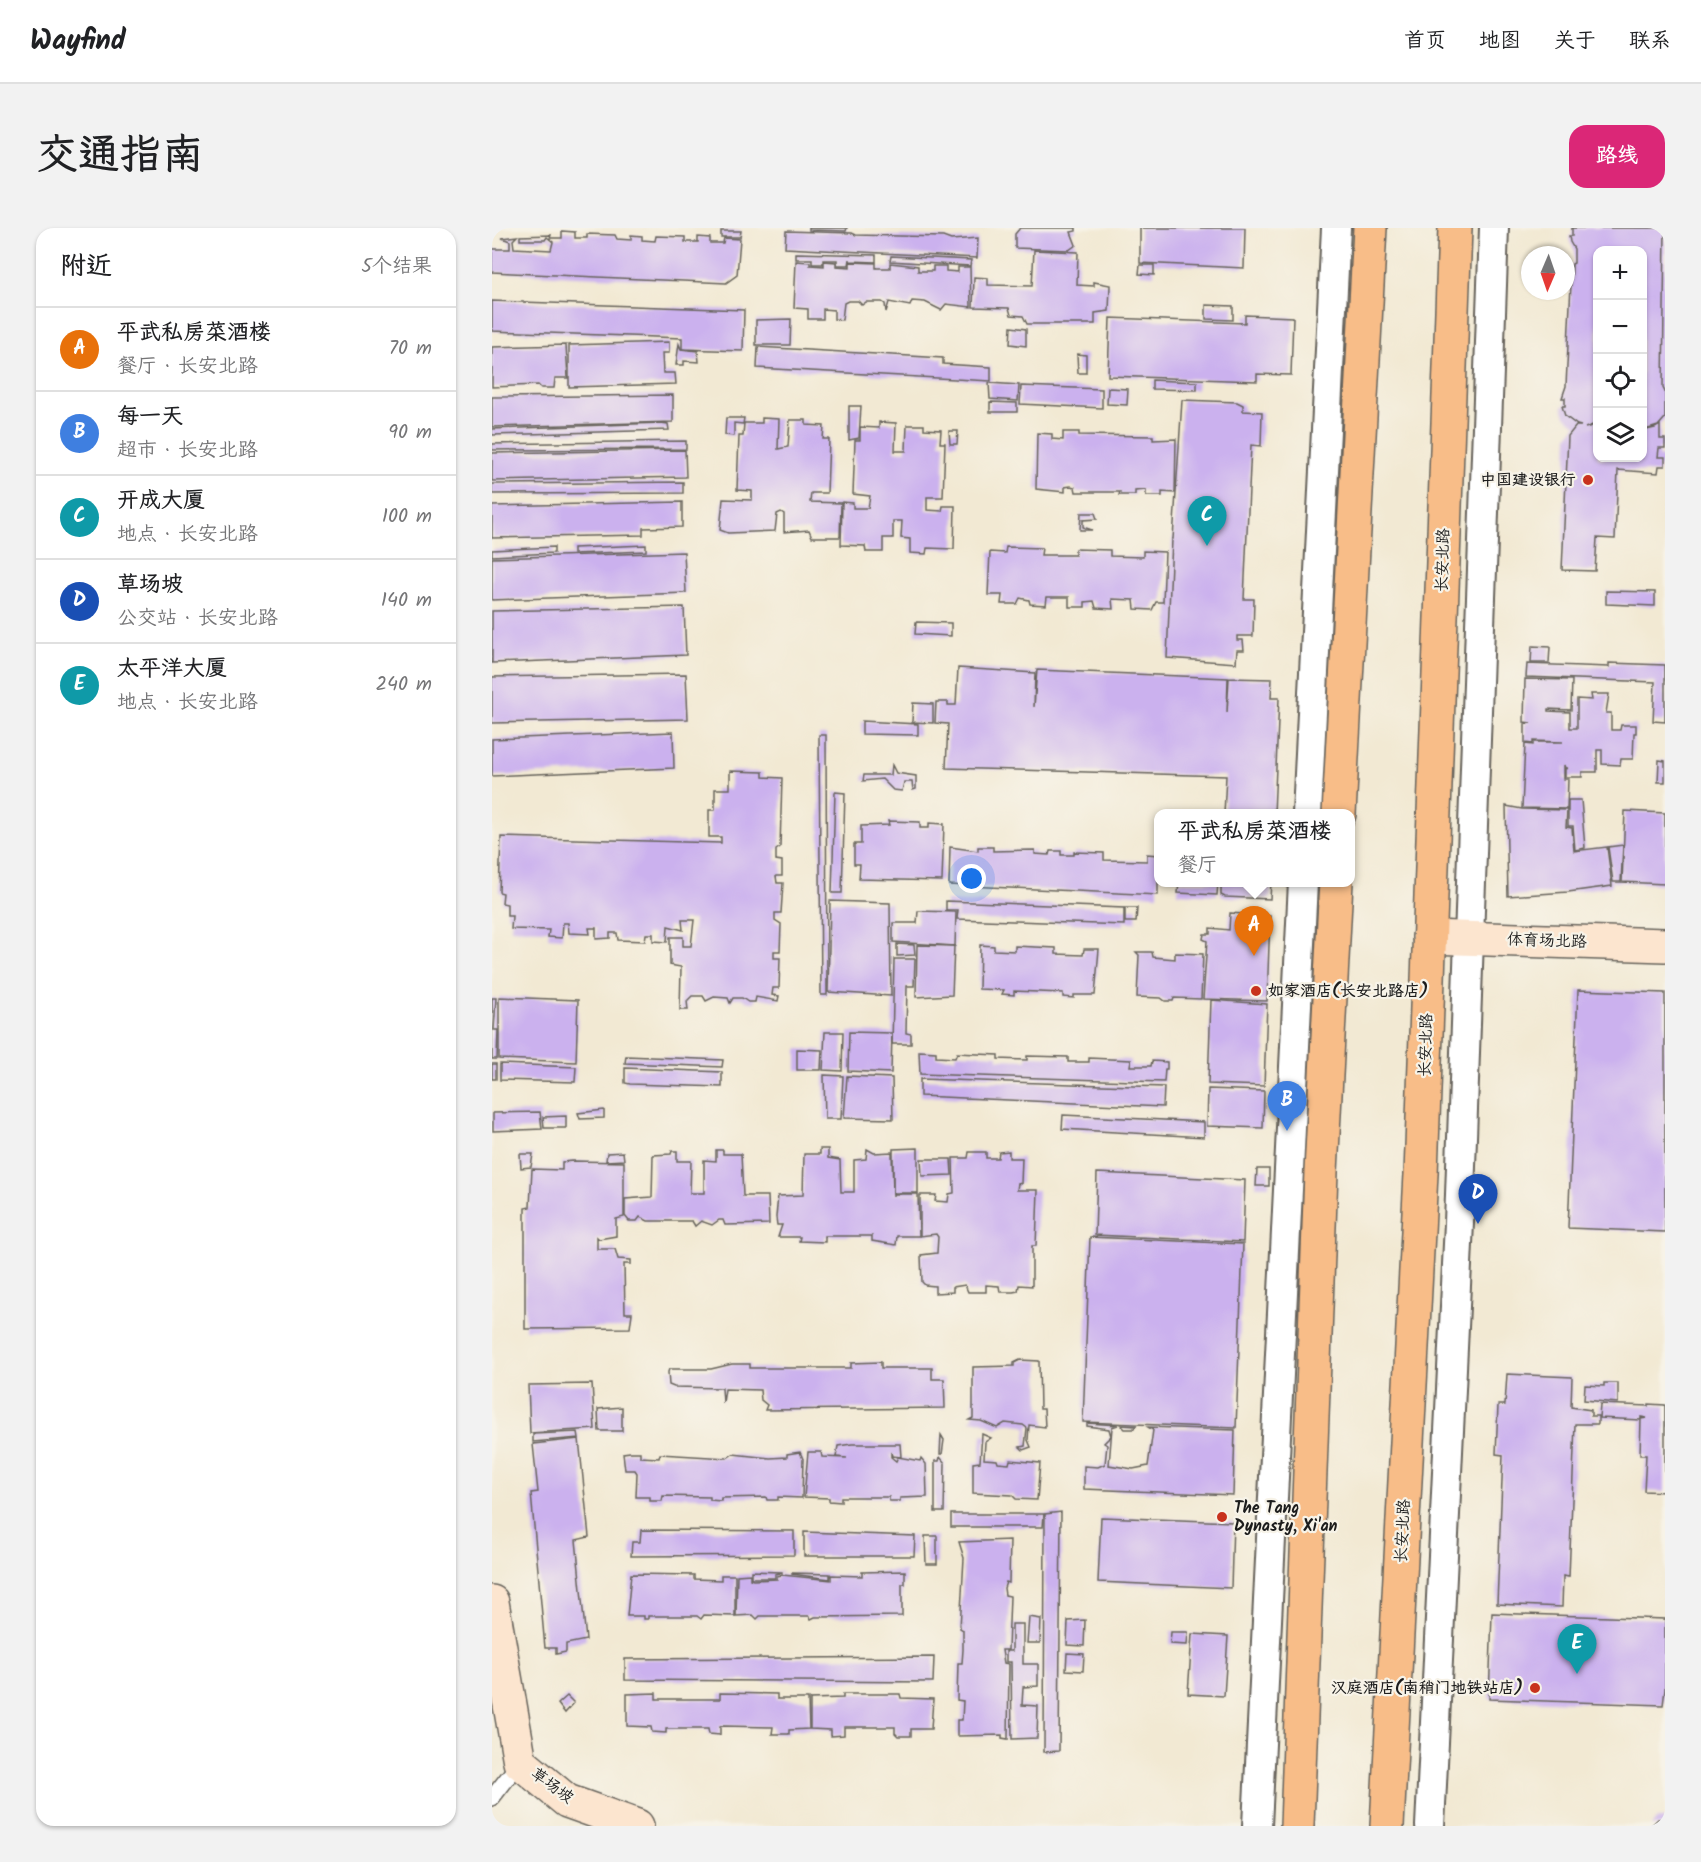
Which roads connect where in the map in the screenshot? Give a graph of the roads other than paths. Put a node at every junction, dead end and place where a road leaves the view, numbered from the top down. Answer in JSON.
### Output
{"nodes":[{"id":1,"x":1336,"y":228,"type":"edge"},
{"id":2,"x":1370,"y":228,"type":"edge"},
{"id":3,"x":1455,"y":228,"type":"edge"},
{"id":4,"x":1494,"y":228,"type":"edge"},
{"id":5,"x":1307,"y":809,"type":"edge"},
{"id":6,"x":1339,"y":809,"type":"edge"},
{"id":7,"x":1304,"y":887,"type":"edge"},
{"id":8,"x":1336,"y":887,"type":"edge"},
{"id":9,"x":1430,"y":937,"type":"junction"},
{"id":10,"x":1469,"y":938,"type":"junction"},
{"id":11,"x":1665,"y":945,"type":"edge"},
{"id":12,"x":492,"y":1602,"type":"edge"},
{"id":13,"x":520,"y":1762,"type":"junction"},
{"id":14,"x":492,"y":1798,"type":"edge"},
{"id":15,"x":637,"y":1826,"type":"edge"},
{"id":16,"x":1257,"y":1826,"type":"edge"},
{"id":17,"x":1297,"y":1826,"type":"edge"},
{"id":18,"x":1388,"y":1826,"type":"edge"},
{"id":19,"x":1430,"y":1826,"type":"edge"}],
"edges":[{"from":1,"to":5,"type":"street"},
{"from":2,"to":6,"type":"main road"},
{"from":3,"to":9,"type":"main road","name":"长安北路"},
{"from":4,"to":10,"type":"street"},
{"from":7,"to":16,"type":"street"},
{"from":8,"to":17,"type":"main road"},
{"from":9,"to":10,"type":"street","name":"体育场北路"},
{"from":9,"to":18,"type":"main road","name":"长安北路"},
{"from":10,"to":11,"type":"street","name":"体育场北路"},
{"from":10,"to":19,"type":"street"},
{"from":12,"to":13,"type":"street","name":"草场坡"},
{"from":13,"to":14,"type":"lane"},
{"from":13,"to":15,"type":"street","name":"草场坡"}]}
